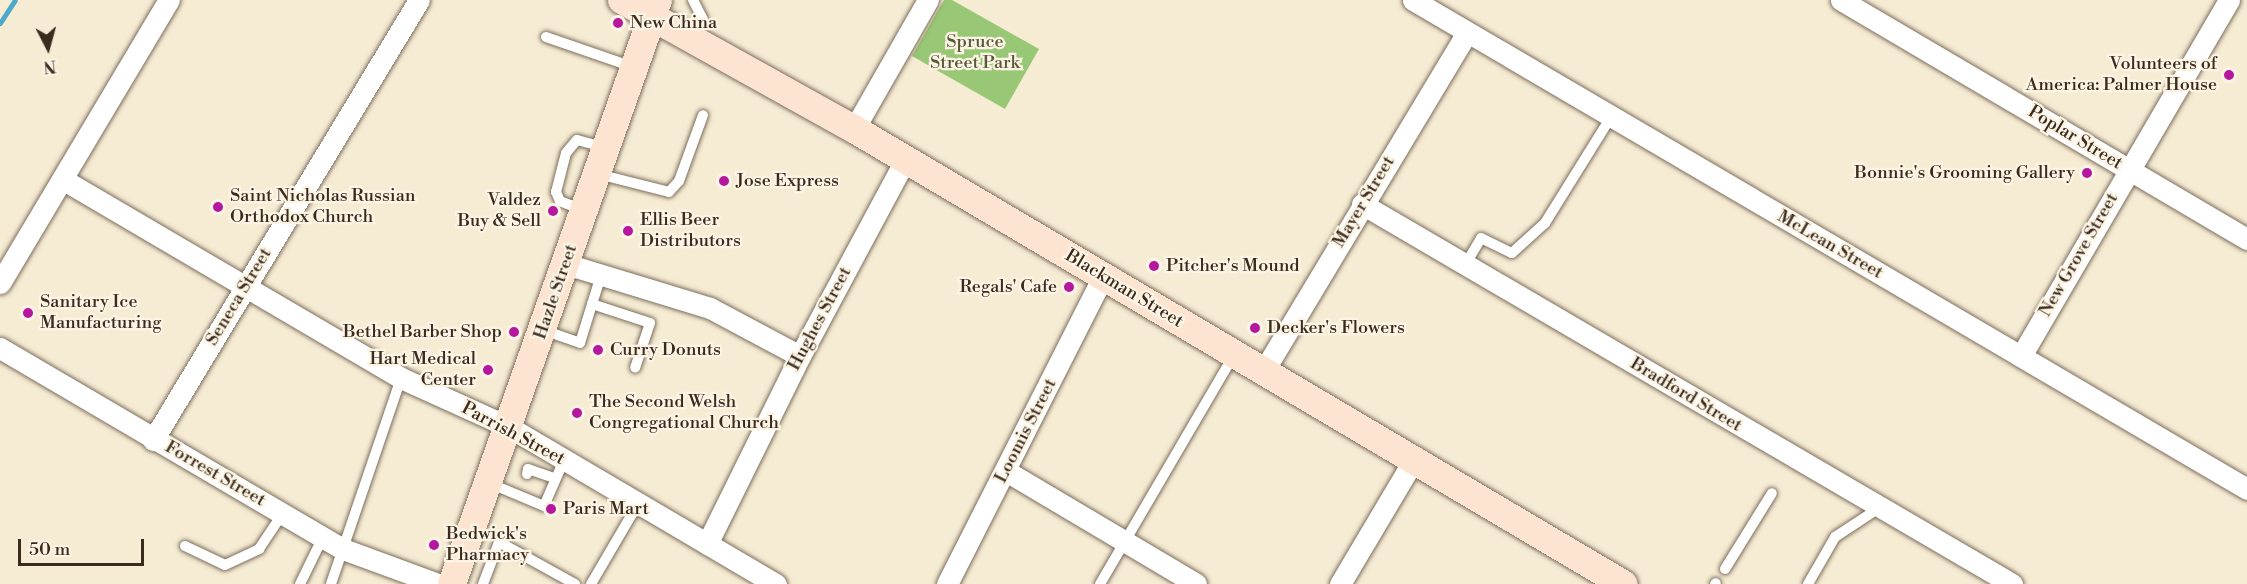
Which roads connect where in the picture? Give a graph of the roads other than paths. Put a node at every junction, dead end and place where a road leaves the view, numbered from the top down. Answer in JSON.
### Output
{"nodes":[{"id":1,"x":169,"y":0,"type":"edge"},
{"id":2,"x":419,"y":0,"type":"edge"},
{"id":3,"x":622,"y":0,"type":"edge"},
{"id":4,"x":693,"y":0,"type":"edge"},
{"id":5,"x":928,"y":0,"type":"edge"},
{"id":6,"x":1413,"y":0,"type":"edge"},
{"id":7,"x":1841,"y":0,"type":"edge"},
{"id":8,"x":2229,"y":0,"type":"edge"},
{"id":9,"x":655,"y":9,"type":"edge"},
{"id":10,"x":1467,"y":33,"type":"junction"},
{"id":11,"x":546,"y":37,"type":"dead end"},
{"id":12,"x":694,"y":41,"type":"junction"},
{"id":13,"x":633,"y":67,"type":"junction"},
{"id":14,"x":703,"y":115,"type":"dead end"},
{"id":15,"x":1611,"y":117,"type":"junction"},
{"id":16,"x":854,"y":129,"type":"junction"},
{"id":17,"x":905,"y":160,"type":"junction"},
{"id":18,"x":602,"y":161,"type":"junction"},
{"id":19,"x":2129,"y":170,"type":"junction"},
{"id":20,"x":62,"y":178,"type":"junction"},
{"id":21,"x":1362,"y":204,"type":"junction"},
{"id":22,"x":585,"y":210,"type":"junction"},
{"id":23,"x":2247,"y":239,"type":"edge"},
{"id":24,"x":566,"y":264,"type":"junction"},
{"id":25,"x":1466,"y":265,"type":"junction"},
{"id":26,"x":601,"y":275,"type":"junction"},
{"id":27,"x":1103,"y":276,"type":"junction"},
{"id":28,"x":0,"y":283,"type":"edge"},
{"id":29,"x":245,"y":286,"type":"junction"},
{"id":30,"x":592,"y":304,"type":"junction"},
{"id":31,"x":543,"y":330,"type":"junction"},
{"id":32,"x":0,"y":348,"type":"edge"},
{"id":33,"x":1234,"y":355,"type":"junction"},
{"id":34,"x":800,"y":356,"type":"junction"},
{"id":35,"x":2021,"y":356,"type":"junction"},
{"id":36,"x":635,"y":368,"type":"dead end"},
{"id":37,"x":1263,"y":372,"type":"junction"},
{"id":38,"x":401,"y":378,"type":"junction"},
{"id":39,"x":509,"y":427,"type":"junction"},
{"id":40,"x":153,"y":440,"type":"junction"},
{"id":41,"x":1413,"y":460,"type":"junction"},
{"id":42,"x":559,"y":469,"type":"junction"},
{"id":43,"x":1006,"y":471,"type":"junction"},
{"id":44,"x":534,"y":474,"type":"dead end"},
{"id":45,"x":489,"y":483,"type":"junction"},
{"id":46,"x":2247,"y":489,"type":"edge"},
{"id":47,"x":1772,"y":493,"type":"dead end"},
{"id":48,"x":638,"y":504,"type":"junction"},
{"id":49,"x":1879,"y":508,"type":"junction"},
{"id":50,"x":283,"y":513,"type":"junction"},
{"id":51,"x":323,"y":537,"type":"junction"},
{"id":52,"x":1124,"y":542,"type":"junction"},
{"id":53,"x":707,"y":544,"type":"junction"},
{"id":54,"x":185,"y":546,"type":"dead end"},
{"id":55,"x":344,"y":549,"type":"junction"},
{"id":56,"x":1725,"y":568,"type":"dead end"},
{"id":57,"x":300,"y":584,"type":"edge"},
{"id":58,"x":331,"y":584,"type":"edge"},
{"id":59,"x":438,"y":584,"type":"edge"},
{"id":60,"x":452,"y":584,"type":"edge"},
{"id":61,"x":483,"y":584,"type":"edge"},
{"id":62,"x":575,"y":584,"type":"edge"},
{"id":63,"x":591,"y":584,"type":"edge"},
{"id":64,"x":776,"y":584,"type":"edge"},
{"id":65,"x":947,"y":584,"type":"edge"},
{"id":66,"x":1100,"y":584,"type":"edge"},
{"id":67,"x":1196,"y":584,"type":"edge"},
{"id":68,"x":1340,"y":584,"type":"edge"},
{"id":69,"x":1623,"y":584,"type":"edge"},
{"id":70,"x":1808,"y":584,"type":"edge"},
{"id":71,"x":2012,"y":584,"type":"edge"}],
"edges":[{"from":1,"to":20,"type":"street"},
{"from":2,"to":29,"type":"street","name":"Seneca Street"},
{"from":3,"to":9,"type":"main road","name":"Blackman Street"},
{"from":4,"to":12,"type":"lane"},
{"from":5,"to":16,"type":"street"},
{"from":6,"to":10,"type":"street","name":"McLean Street"},
{"from":7,"to":19,"type":"street","name":"Poplar Street"},
{"from":8,"to":19,"type":"street","name":"New Grove Street"},
{"from":9,"to":12,"type":"main road","name":"Blackman Street"},
{"from":9,"to":13,"type":"main road","name":"Hazle Street"},
{"from":10,"to":15,"type":"street","name":"McLean Street"},
{"from":10,"to":21,"type":"street","name":"Mayer Street"},
{"from":11,"to":13,"type":"lane"},
{"from":12,"to":16,"type":"main road","name":"Blackman Street"},
{"from":13,"to":18,"type":"main road","name":"Hazle Street"},
{"from":14,"to":18,"type":"lane"},
{"from":15,"to":25,"type":"lane"},
{"from":15,"to":35,"type":"street","name":"McLean Street"},
{"from":16,"to":17,"type":"main road","name":"Blackman Street"},
{"from":17,"to":27,"type":"main road","name":"Blackman Street"},
{"from":17,"to":34,"type":"street","name":"Hughes Street"},
{"from":18,"to":22,"type":"main road","name":"Hazle Street"},
{"from":18,"to":22,"type":"lane"},
{"from":19,"to":23,"type":"street","name":"Poplar Street"},
{"from":19,"to":35,"type":"street","name":"New Grove Street"},
{"from":20,"to":28,"type":"street"},
{"from":20,"to":29,"type":"street","name":"Parrish Street"},
{"from":21,"to":25,"type":"street","name":"Bradford Street"},
{"from":21,"to":37,"type":"street","name":"Mayer Street"},
{"from":22,"to":24,"type":"main road","name":"Hazle Street"},
{"from":24,"to":26,"type":"street"},
{"from":24,"to":31,"type":"main road","name":"Hazle Street"},
{"from":25,"to":49,"type":"street","name":"Bradford Street"},
{"from":26,"to":30,"type":"lane"},
{"from":26,"to":34,"type":"street"},
{"from":27,"to":33,"type":"main road","name":"Blackman Street"},
{"from":27,"to":43,"type":"street","name":"Loomis Street"},
{"from":29,"to":38,"type":"street","name":"Parrish Street"},
{"from":29,"to":40,"type":"street","name":"Seneca Street"},
{"from":30,"to":31,"type":"lane"},
{"from":30,"to":36,"type":"lane"},
{"from":31,"to":39,"type":"main road","name":"Hazle Street"},
{"from":32,"to":40,"type":"street","name":"Forrest Street"},
{"from":33,"to":37,"type":"main road","name":"Blackman Street"},
{"from":33,"to":52,"type":"lane"},
{"from":34,"to":53,"type":"street","name":"Hughes Street"},
{"from":35,"to":46,"type":"street","name":"McLean Street"},
{"from":37,"to":41,"type":"main road","name":"Blackman Street"},
{"from":38,"to":39,"type":"street","name":"Parrish Street"},
{"from":38,"to":55,"type":"lane"},
{"from":39,"to":42,"type":"street","name":"Parrish Street"},
{"from":39,"to":45,"type":"main road","name":"Hazle Street"},
{"from":40,"to":50,"type":"street","name":"Forrest Street"},
{"from":41,"to":68,"type":"street"},
{"from":41,"to":69,"type":"main road","name":"Blackman Street"},
{"from":42,"to":44,"type":"lane"},
{"from":42,"to":45,"type":"lane"},
{"from":42,"to":48,"type":"street","name":"Parrish Street"},
{"from":43,"to":52,"type":"street"},
{"from":43,"to":65,"type":"street","name":"Loomis Street"},
{"from":45,"to":60,"type":"main road","name":"Hazle Street"},
{"from":47,"to":56,"type":"lane"},
{"from":48,"to":53,"type":"street","name":"Parrish Street"},
{"from":48,"to":63,"type":"lane"},
{"from":49,"to":70,"type":"lane"},
{"from":49,"to":71,"type":"street","name":"Bradford Street"},
{"from":50,"to":51,"type":"street","name":"Forrest Street"},
{"from":50,"to":54,"type":"lane"},
{"from":51,"to":55,"type":"street","name":"Forrest Street"},
{"from":51,"to":57,"type":"lane"},
{"from":52,"to":66,"type":"lane"},
{"from":52,"to":67,"type":"street"},
{"from":53,"to":64,"type":"street","name":"Parrish Street"},
{"from":55,"to":58,"type":"lane"},
{"from":55,"to":59,"type":"street","name":"Forrest Street"},
{"from":61,"to":62,"type":"lane"}]}
